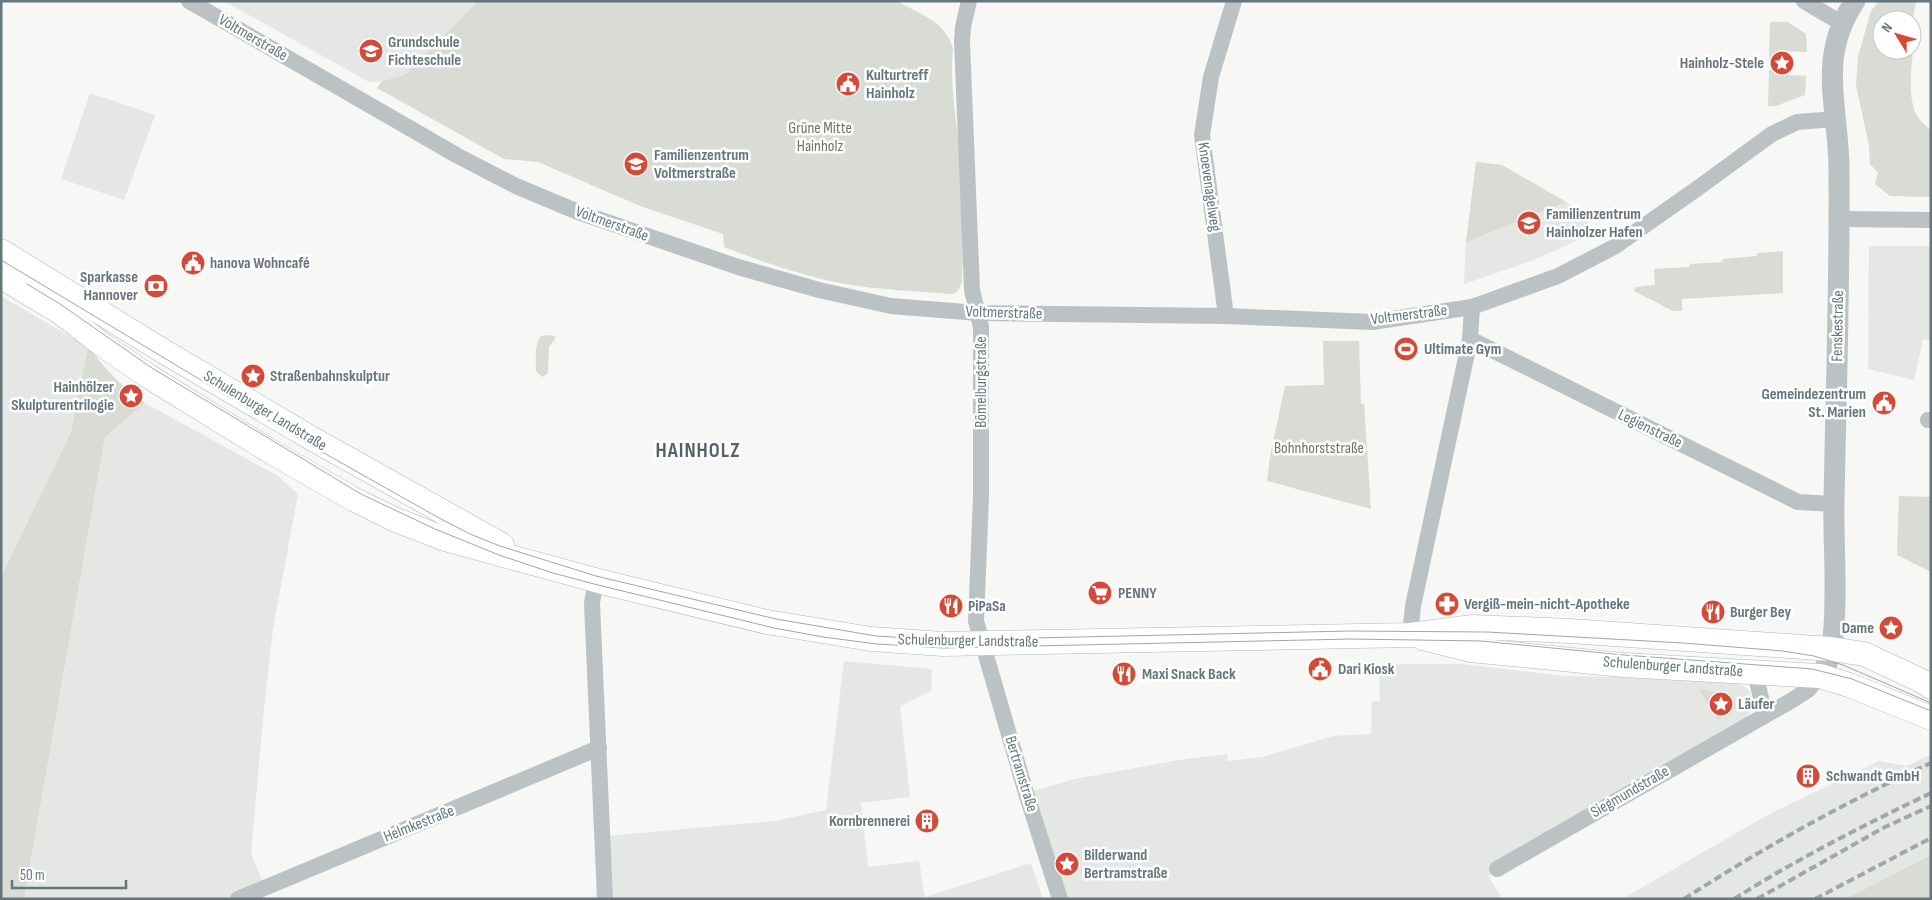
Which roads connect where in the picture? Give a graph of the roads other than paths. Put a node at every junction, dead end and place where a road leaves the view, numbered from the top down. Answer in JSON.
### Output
{"nodes":[{"id":1,"x":189,"y":1,"type":"edge"},
{"id":2,"x":969,"y":1,"type":"edge"},
{"id":3,"x":1234,"y":1,"type":"edge"},
{"id":4,"x":1804,"y":1,"type":"edge"},
{"id":5,"x":1855,"y":1,"type":"edge"},
{"id":6,"x":1840,"y":29,"type":"junction"},
{"id":7,"x":1835,"y":119,"type":"junction"},
{"id":8,"x":1839,"y":219,"type":"junction"},
{"id":9,"x":1931,"y":220,"type":"edge"},
{"id":10,"x":1,"y":251,"type":"edge"},
{"id":11,"x":1,"y":277,"type":"edge"},
{"id":12,"x":1472,"y":307,"type":"junction"},
{"id":13,"x":978,"y":313,"type":"junction"},
{"id":14,"x":1226,"y":316,"type":"junction"},
{"id":15,"x":1470,"y":339,"type":"junction"},
{"id":16,"x":1834,"y":504,"type":"junction"},
{"id":17,"x":534,"y":562,"type":"junction"},
{"id":18,"x":596,"y":580,"type":"junction"},
{"id":19,"x":1410,"y":635,"type":"junction"},
{"id":20,"x":983,"y":646,"type":"junction"},
{"id":21,"x":1831,"y":649,"type":"junction"},
{"id":22,"x":1755,"y":673,"type":"junction"},
{"id":23,"x":1820,"y":676,"type":"junction"},
{"id":24,"x":1931,"y":687,"type":"edge"},
{"id":25,"x":1764,"y":716,"type":"junction"},
{"id":26,"x":1931,"y":718,"type":"edge"},
{"id":27,"x":599,"y":748,"type":"junction"},
{"id":28,"x":1497,"y":869,"type":"dead end"},
{"id":29,"x":238,"y":899,"type":"edge"},
{"id":30,"x":605,"y":899,"type":"edge"},
{"id":31,"x":1060,"y":899,"type":"edge"}],
"edges":[{"from":1,"to":13,"type":"street","name":"Voltmerstraße"},
{"from":2,"to":13,"type":"street","name":"Bömelburgstraße"},
{"from":3,"to":14,"type":"street","name":"Knoevenagelweg"},
{"from":4,"to":6,"type":"street"},
{"from":5,"to":6,"type":"street","name":"Fenskestraße"},
{"from":6,"to":7,"type":"street","name":"Fenskestraße"},
{"from":7,"to":8,"type":"street","name":"Fenskestraße"},
{"from":7,"to":12,"type":"street","name":"Voltmerstraße"},
{"from":8,"to":9,"type":"street"},
{"from":8,"to":16,"type":"street","name":"Fenskestraße"},
{"from":10,"to":17,"type":"main road","name":"Schulenburger Landstraße"},
{"from":11,"to":17,"type":"main road","name":"Schulenburger Landstraße"},
{"from":12,"to":14,"type":"street","name":"Voltmerstraße"},
{"from":12,"to":15,"type":"street"},
{"from":13,"to":14,"type":"street","name":"Voltmerstraße"},
{"from":13,"to":20,"type":"street","name":"Bömelburgstraße"},
{"from":15,"to":16,"type":"street","name":"Legienstraße"},
{"from":15,"to":19,"type":"street"},
{"from":16,"to":21,"type":"street","name":"Fenskestraße"},
{"from":17,"to":18,"type":"main road","name":"Schulenburger Landstraße"},
{"from":18,"to":20,"type":"main road","name":"Schulenburger Landstraße"},
{"from":18,"to":27,"type":"street"},
{"from":19,"to":20,"type":"main road","name":"Schulenburger Landstraße"},
{"from":19,"to":21,"type":"main road","name":"Schulenburger Landstraße"},
{"from":19,"to":22,"type":"main road","name":"Schulenburger Landstraße"},
{"from":20,"to":31,"type":"street","name":"Bertramstraße"},
{"from":21,"to":23,"type":"street","name":"Fenskestraße"},
{"from":21,"to":24,"type":"main road","name":"Schulenburger Landstraße"},
{"from":22,"to":23,"type":"main road","name":"Schulenburger Landstraße"},
{"from":22,"to":25,"type":"street"},
{"from":23,"to":25,"type":"street","name":"Siegmundstraße"},
{"from":23,"to":26,"type":"main road","name":"Schulenburger Landstraße"},
{"from":25,"to":28,"type":"street","name":"Siegmundstraße"},
{"from":27,"to":29,"type":"street","name":"Helmkestraße"},
{"from":27,"to":30,"type":"street"}]}
